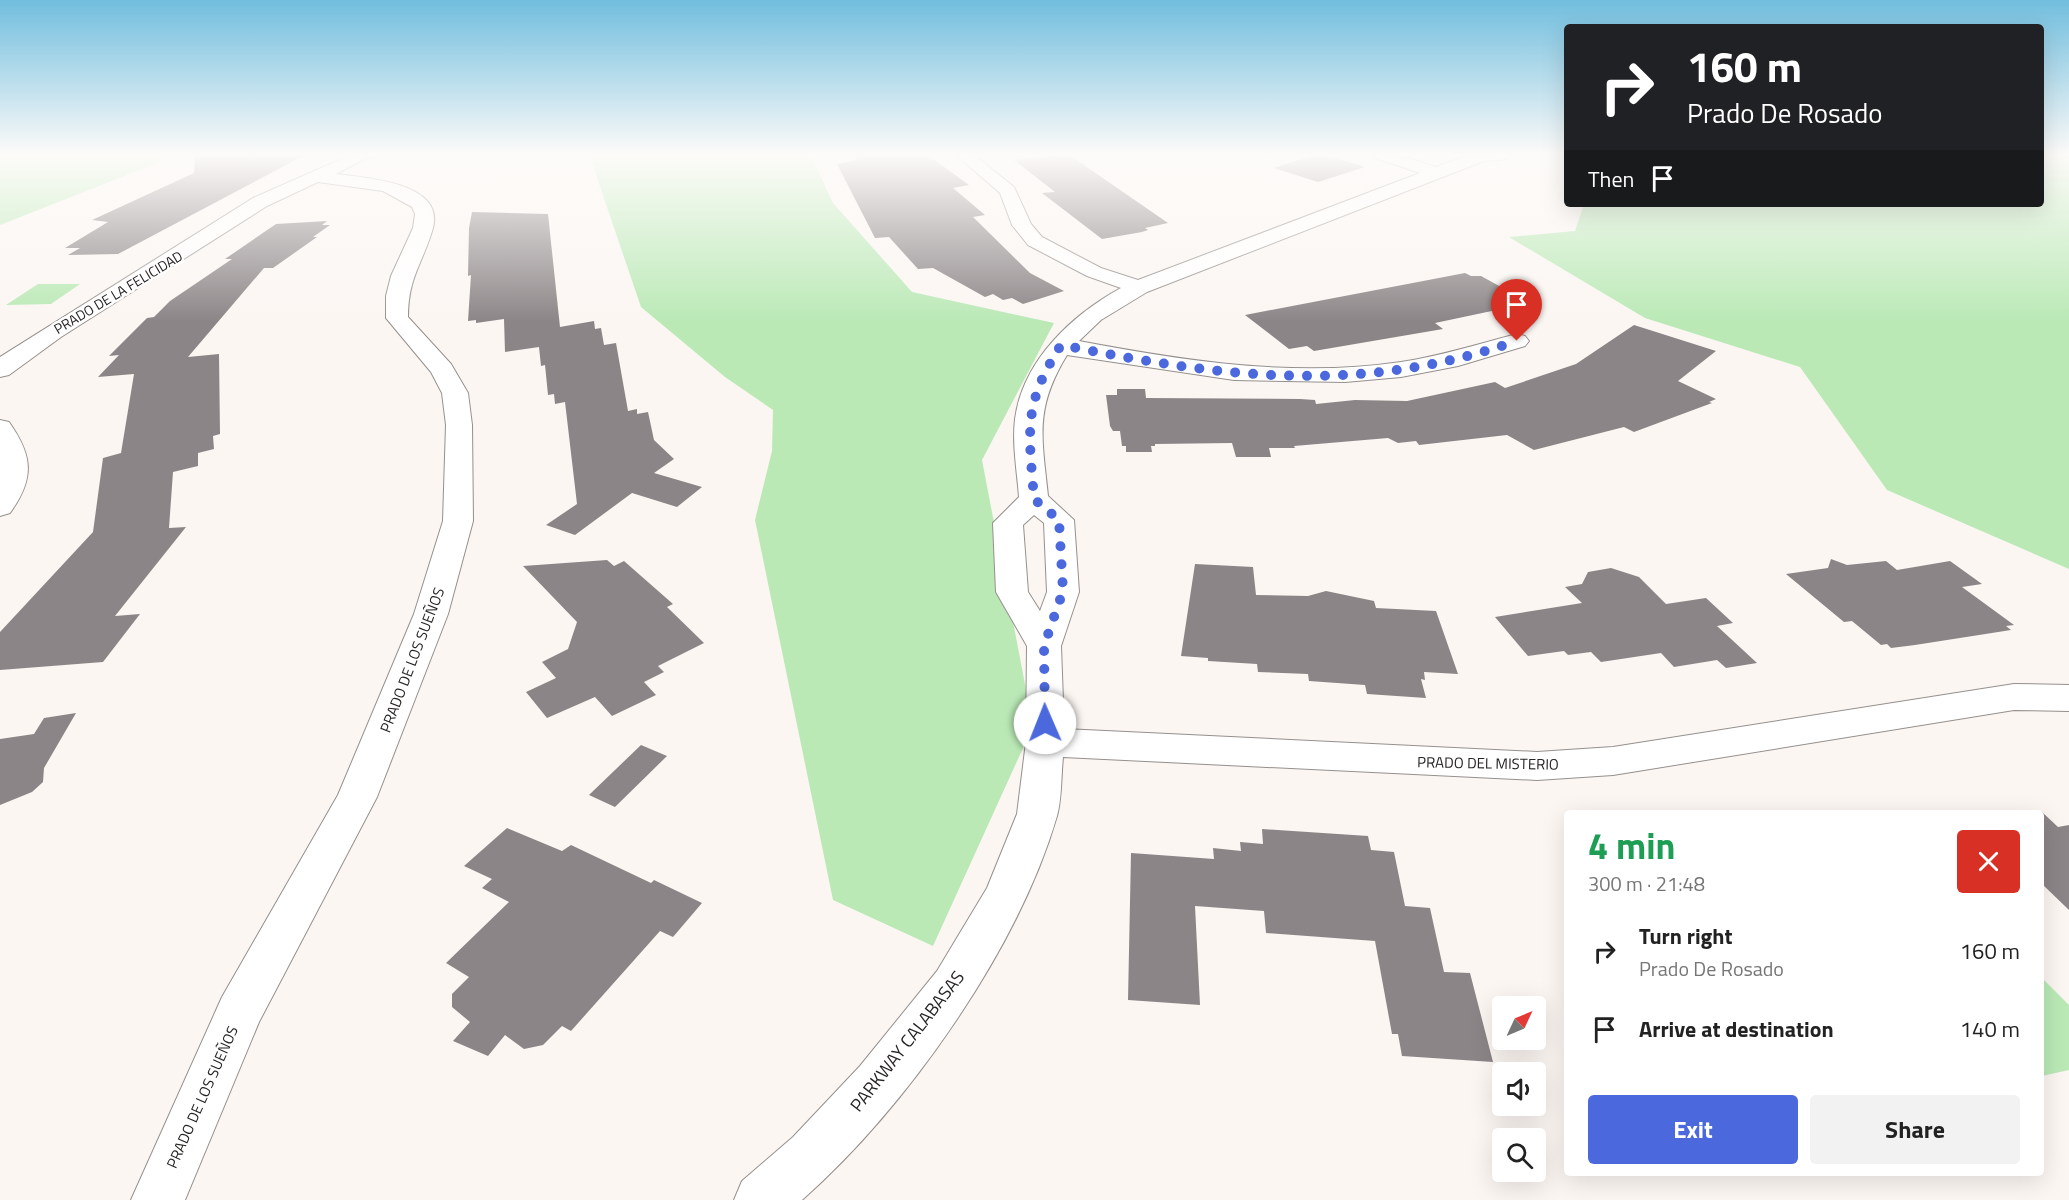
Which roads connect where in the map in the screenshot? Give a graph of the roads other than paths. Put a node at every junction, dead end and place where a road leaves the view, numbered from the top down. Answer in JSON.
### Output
{"nodes":[{"id":1,"x":247,"y":210,"type":"edge"},
{"id":2,"x":423,"y":210,"type":"edge"},
{"id":3,"x":1016,"y":210,"type":"edge"},
{"id":4,"x":1339,"y":210,"type":"edge"},
{"id":5,"x":1139,"y":286,"type":"junction"},
{"id":6,"x":1517,"y":341,"type":"dead end"},
{"id":7,"x":1061,"y":345,"type":"junction"},
{"id":8,"x":0,"y":370,"type":"edge"},
{"id":9,"x":0,"y":428,"type":"edge"},
{"id":10,"x":1034,"y":499,"type":"junction"},
{"id":11,"x":0,"y":507,"type":"edge"},
{"id":12,"x":1044,"y":646,"type":"junction"},
{"id":13,"x":2069,"y":698,"type":"edge"},
{"id":14,"x":1046,"y":742,"type":"junction"},
{"id":15,"x":158,"y":1200,"type":"edge"},
{"id":16,"x":761,"y":1200,"type":"edge"}],
"edges":[{"from":1,"to":8,"type":"street","name":"PRADO DE LA FELICIDAD"},
{"from":2,"to":15,"type":"street","name":"PRADO DE LOS SUEÑOS"},
{"from":3,"to":5,"type":"street"},
{"from":4,"to":5,"type":"street"},
{"from":5,"to":7,"type":"street"},
{"from":6,"to":7,"type":"street"},
{"from":7,"to":10,"type":"street"},
{"from":9,"to":11,"type":"street"},
{"from":10,"to":12,"type":"street","name":"PARKWAY CALABASAS"},
{"from":10,"to":12,"type":"street","name":"PARKWAY CALABASAS"},
{"from":12,"to":14,"type":"street","name":"PARKWAY CALABASAS"},
{"from":13,"to":14,"type":"street","name":"PRADO DEL MISTERIO"},
{"from":14,"to":16,"type":"street","name":"PARKWAY CALABASAS"}]}
